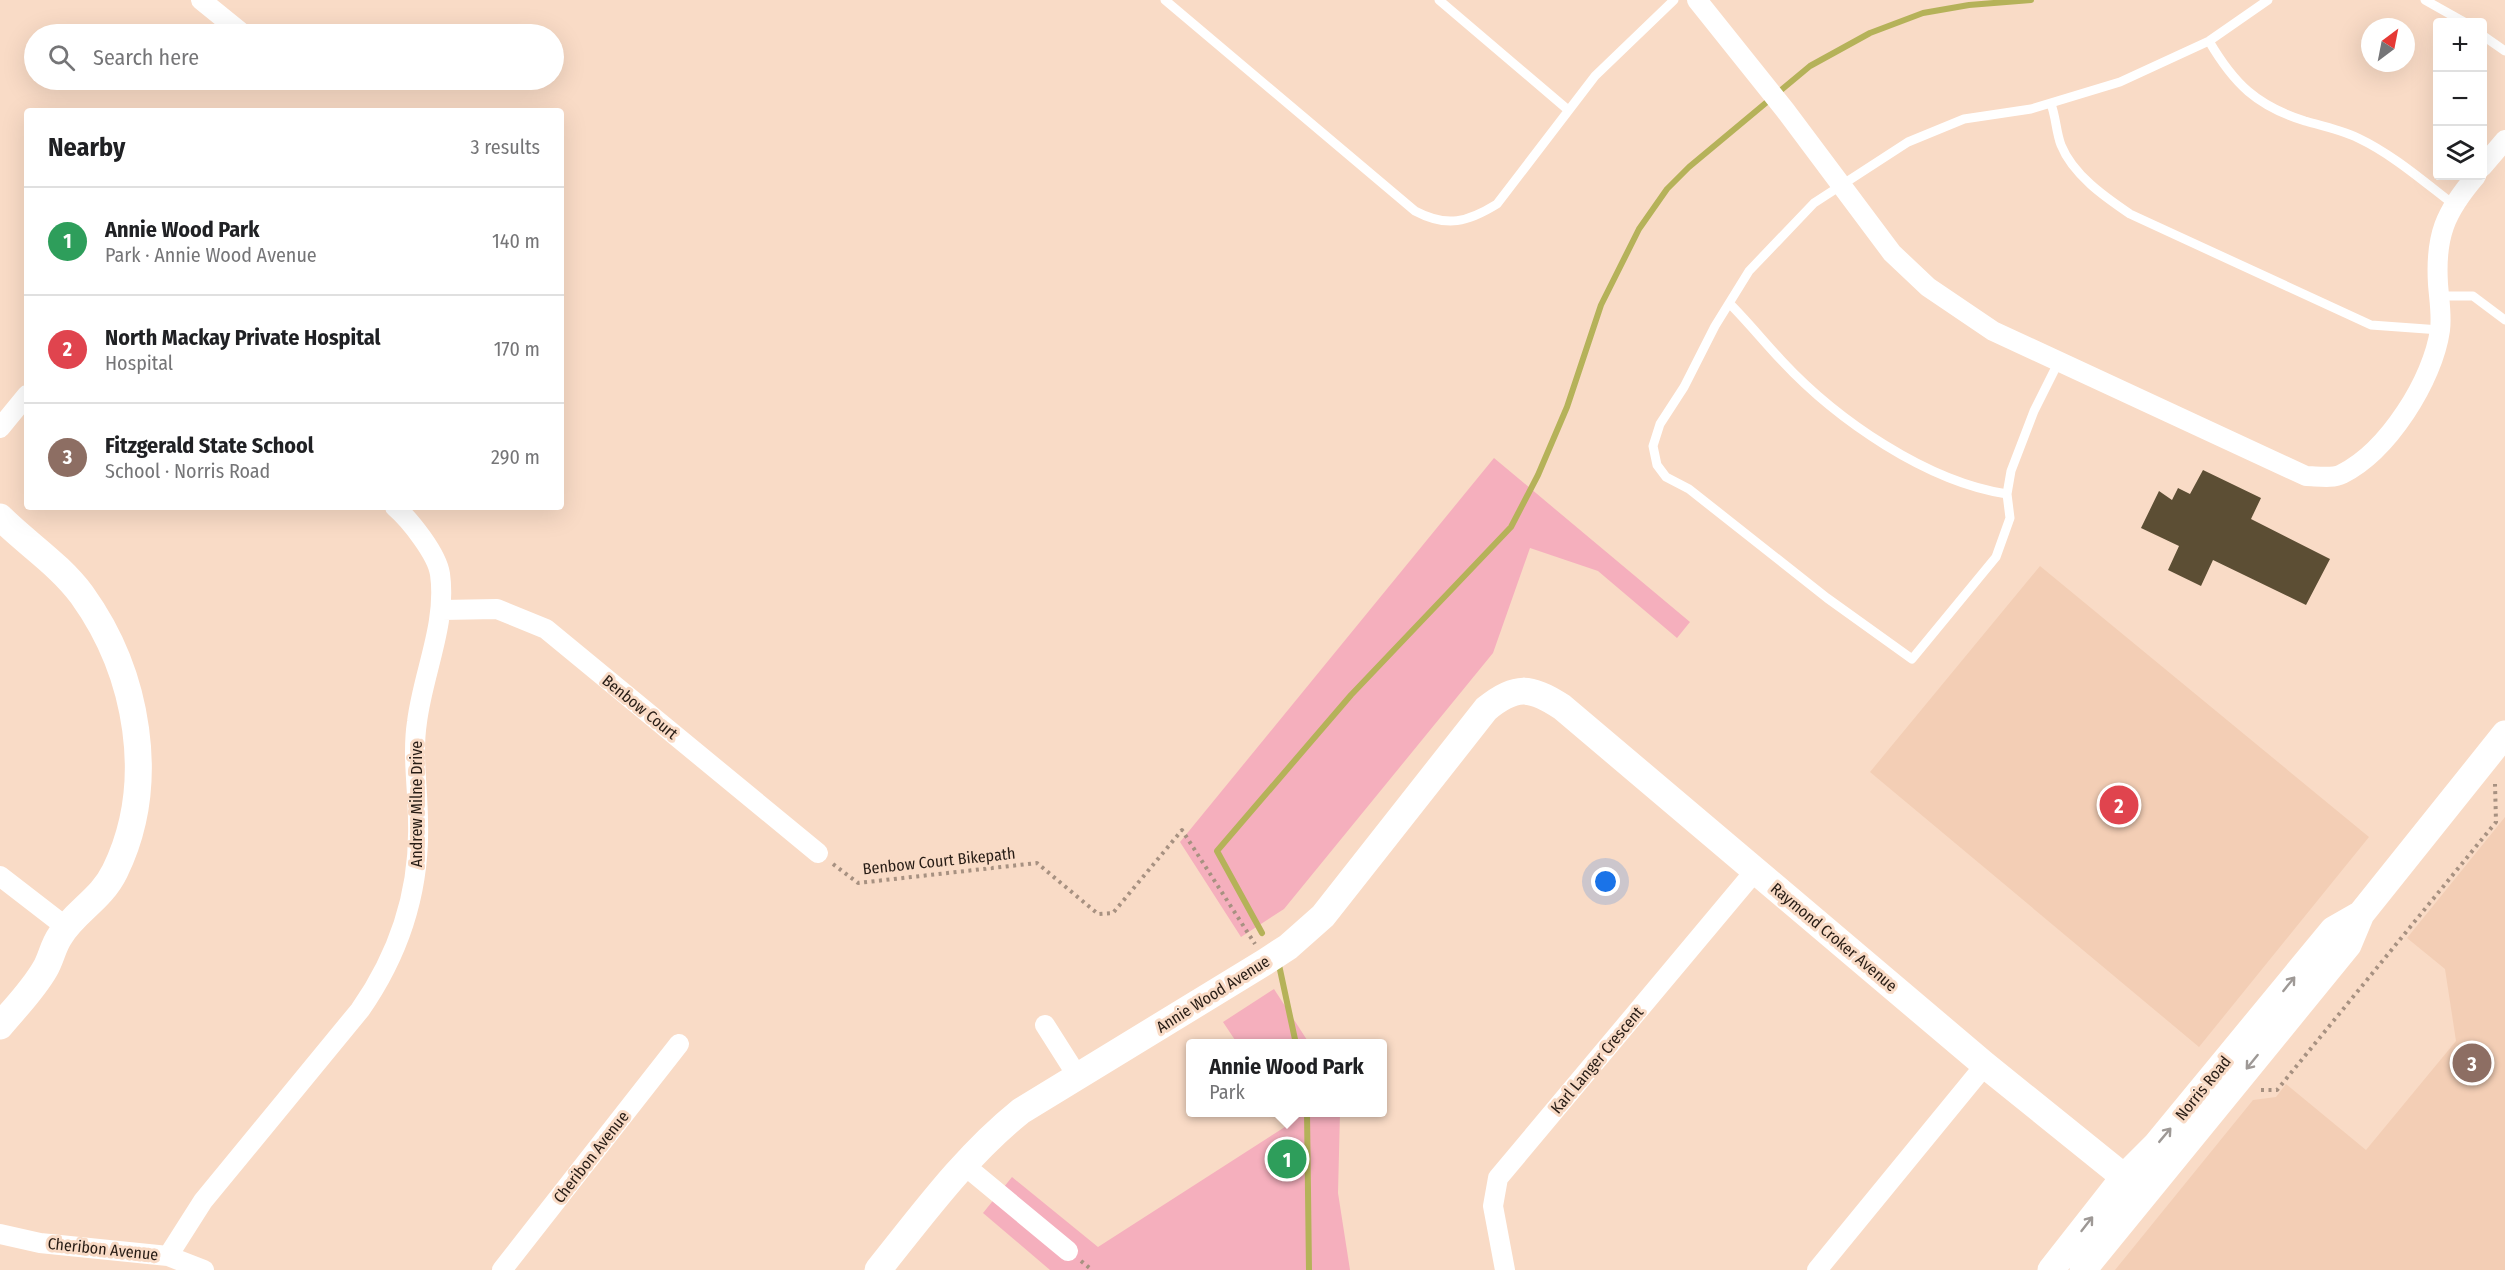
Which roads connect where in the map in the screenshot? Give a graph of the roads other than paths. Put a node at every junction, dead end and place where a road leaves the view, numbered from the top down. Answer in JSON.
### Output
{"nodes":[{"id":1,"x":201,"y":0,"type":"edge"},
{"id":2,"x":1165,"y":0,"type":"edge"},
{"id":3,"x":1439,"y":0,"type":"edge"},
{"id":4,"x":1674,"y":0,"type":"edge"},
{"id":5,"x":1697,"y":0,"type":"edge"},
{"id":6,"x":2268,"y":0,"type":"edge"},
{"id":7,"x":2425,"y":0,"type":"edge"},
{"id":8,"x":2457,"y":18,"type":"edge"},
{"id":9,"x":231,"y":24,"type":"edge"},
{"id":10,"x":2487,"y":38,"type":"edge"},
{"id":11,"x":2209,"y":41,"type":"junction"},
{"id":12,"x":2505,"y":51,"type":"edge"},
{"id":13,"x":2051,"y":104,"type":"junction"},
{"id":14,"x":1567,"y":109,"type":"junction"},
{"id":15,"x":2505,"y":140,"type":"edge"},
{"id":16,"x":2487,"y":161,"type":"edge"},
{"id":17,"x":2473,"y":180,"type":"edge"},
{"id":18,"x":1842,"y":186,"type":"junction"},
{"id":19,"x":2453,"y":204,"type":"junction"},
{"id":20,"x":2439,"y":296,"type":"junction"},
{"id":21,"x":1730,"y":304,"type":"junction"},
{"id":22,"x":2505,"y":320,"type":"edge"},
{"id":23,"x":2440,"y":330,"type":"junction"},
{"id":24,"x":2058,"y":363,"type":"junction"},
{"id":25,"x":24,"y":399,"type":"edge"},
{"id":26,"x":0,"y":428,"type":"edge"},
{"id":27,"x":2007,"y":494,"type":"junction"},
{"id":28,"x":398,"y":510,"type":"edge"},
{"id":29,"x":0,"y":517,"type":"edge"},
{"id":30,"x":442,"y":610,"type":"junction"},
{"id":31,"x":1520,"y":690,"type":"joint"},
{"id":32,"x":2505,"y":734,"type":"edge"},
{"id":33,"x":818,"y":853,"type":"road end"},
{"id":34,"x":1755,"y":871,"type":"junction"},
{"id":35,"x":0,"y":876,"type":"edge"},
{"id":36,"x":2361,"y":914,"type":"junction"},
{"id":37,"x":66,"y":927,"type":"junction"},
{"id":38,"x":1045,"y":1025,"type":"dead end"},
{"id":39,"x":0,"y":1026,"type":"edge"},
{"id":40,"x":679,"y":1044,"type":"dead end"},
{"id":41,"x":1985,"y":1065,"type":"junction"},
{"id":42,"x":1078,"y":1077,"type":"junction"},
{"id":43,"x":963,"y":1164,"type":"junction"},
{"id":44,"x":2124,"y":1177,"type":"junction"},
{"id":45,"x":2145,"y":1194,"type":"junction"},
{"id":46,"x":0,"y":1234,"type":"edge"},
{"id":47,"x":1068,"y":1251,"type":"dead end"},
{"id":48,"x":168,"y":1256,"type":"junction"},
{"id":49,"x":204,"y":1270,"type":"edge"},
{"id":50,"x":502,"y":1270,"type":"edge"},
{"id":51,"x":878,"y":1270,"type":"edge"},
{"id":52,"x":1505,"y":1270,"type":"edge"},
{"id":53,"x":1817,"y":1270,"type":"edge"},
{"id":54,"x":2051,"y":1270,"type":"edge"},
{"id":55,"x":2083,"y":1270,"type":"edge"}],
"edges":[{"from":1,"to":9,"type":"street"},
{"from":2,"to":14,"type":"lane"},
{"from":3,"to":14,"type":"lane"},
{"from":4,"to":14,"type":"lane"},
{"from":5,"to":18,"type":"street"},
{"from":6,"to":11,"type":"lane"},
{"from":7,"to":8,"type":"lane"},
{"from":10,"to":12,"type":"lane"},
{"from":11,"to":13,"type":"lane"},
{"from":11,"to":19,"type":"lane"},
{"from":13,"to":18,"type":"lane"},
{"from":13,"to":23,"type":"lane"},
{"from":15,"to":16,"type":"street"},
{"from":17,"to":19,"type":"street"},
{"from":18,"to":21,"type":"lane"},
{"from":18,"to":24,"type":"street"},
{"from":19,"to":20,"type":"street"},
{"from":20,"to":22,"type":"lane"},
{"from":20,"to":23,"type":"street"},
{"from":21,"to":27,"type":"lane"},
{"from":21,"to":27,"type":"lane"},
{"from":23,"to":24,"type":"street"},
{"from":24,"to":27,"type":"lane"},
{"from":25,"to":26,"type":"street"},
{"from":28,"to":30,"type":"street","name":"Andrew Milne Drive"},
{"from":29,"to":37,"type":"street"},
{"from":30,"to":33,"type":"street","name":"Benbow Court"},
{"from":30,"to":48,"type":"street","name":"Andrew Milne Drive"},
{"from":31,"to":34,"type":"street","name":"Raymond Croker Avenue"},
{"from":31,"to":42,"type":"street","name":"Annie Wood Avenue"},
{"from":32,"to":36,"type":"street","name":"Norris Road"},
{"from":34,"to":41,"type":"street","name":"Raymond Croker Avenue"},
{"from":34,"to":52,"type":"street","name":"Karl Langer Crescent"},
{"from":35,"to":37,"type":"street"},
{"from":44,"to":36,"type":"street","name":"Norris Road","one_way":true},
{"from":36,"to":45,"type":"street","name":"Norris Road","one_way":true},
{"from":37,"to":39,"type":"street"},
{"from":38,"to":42,"type":"street"},
{"from":40,"to":50,"type":"street","name":"Cheribon Avenue"},
{"from":41,"to":44,"type":"street","name":"Raymond Croker Avenue"},
{"from":41,"to":53,"type":"street"},
{"from":42,"to":43,"type":"street","name":"Annie Wood Avenue"},
{"from":43,"to":47,"type":"street"},
{"from":43,"to":51,"type":"street","name":"Annie Wood Avenue"},
{"from":44,"to":45,"type":"street","name":"Raymond Croker Avenue"},
{"from":54,"to":44,"type":"street","name":"Norris Road","one_way":true},
{"from":45,"to":55,"type":"street","name":"Norris Road"},
{"from":46,"to":48,"type":"street","name":"Cheribon Avenue"},
{"from":48,"to":49,"type":"street","name":"Cheribon Avenue"}]}
